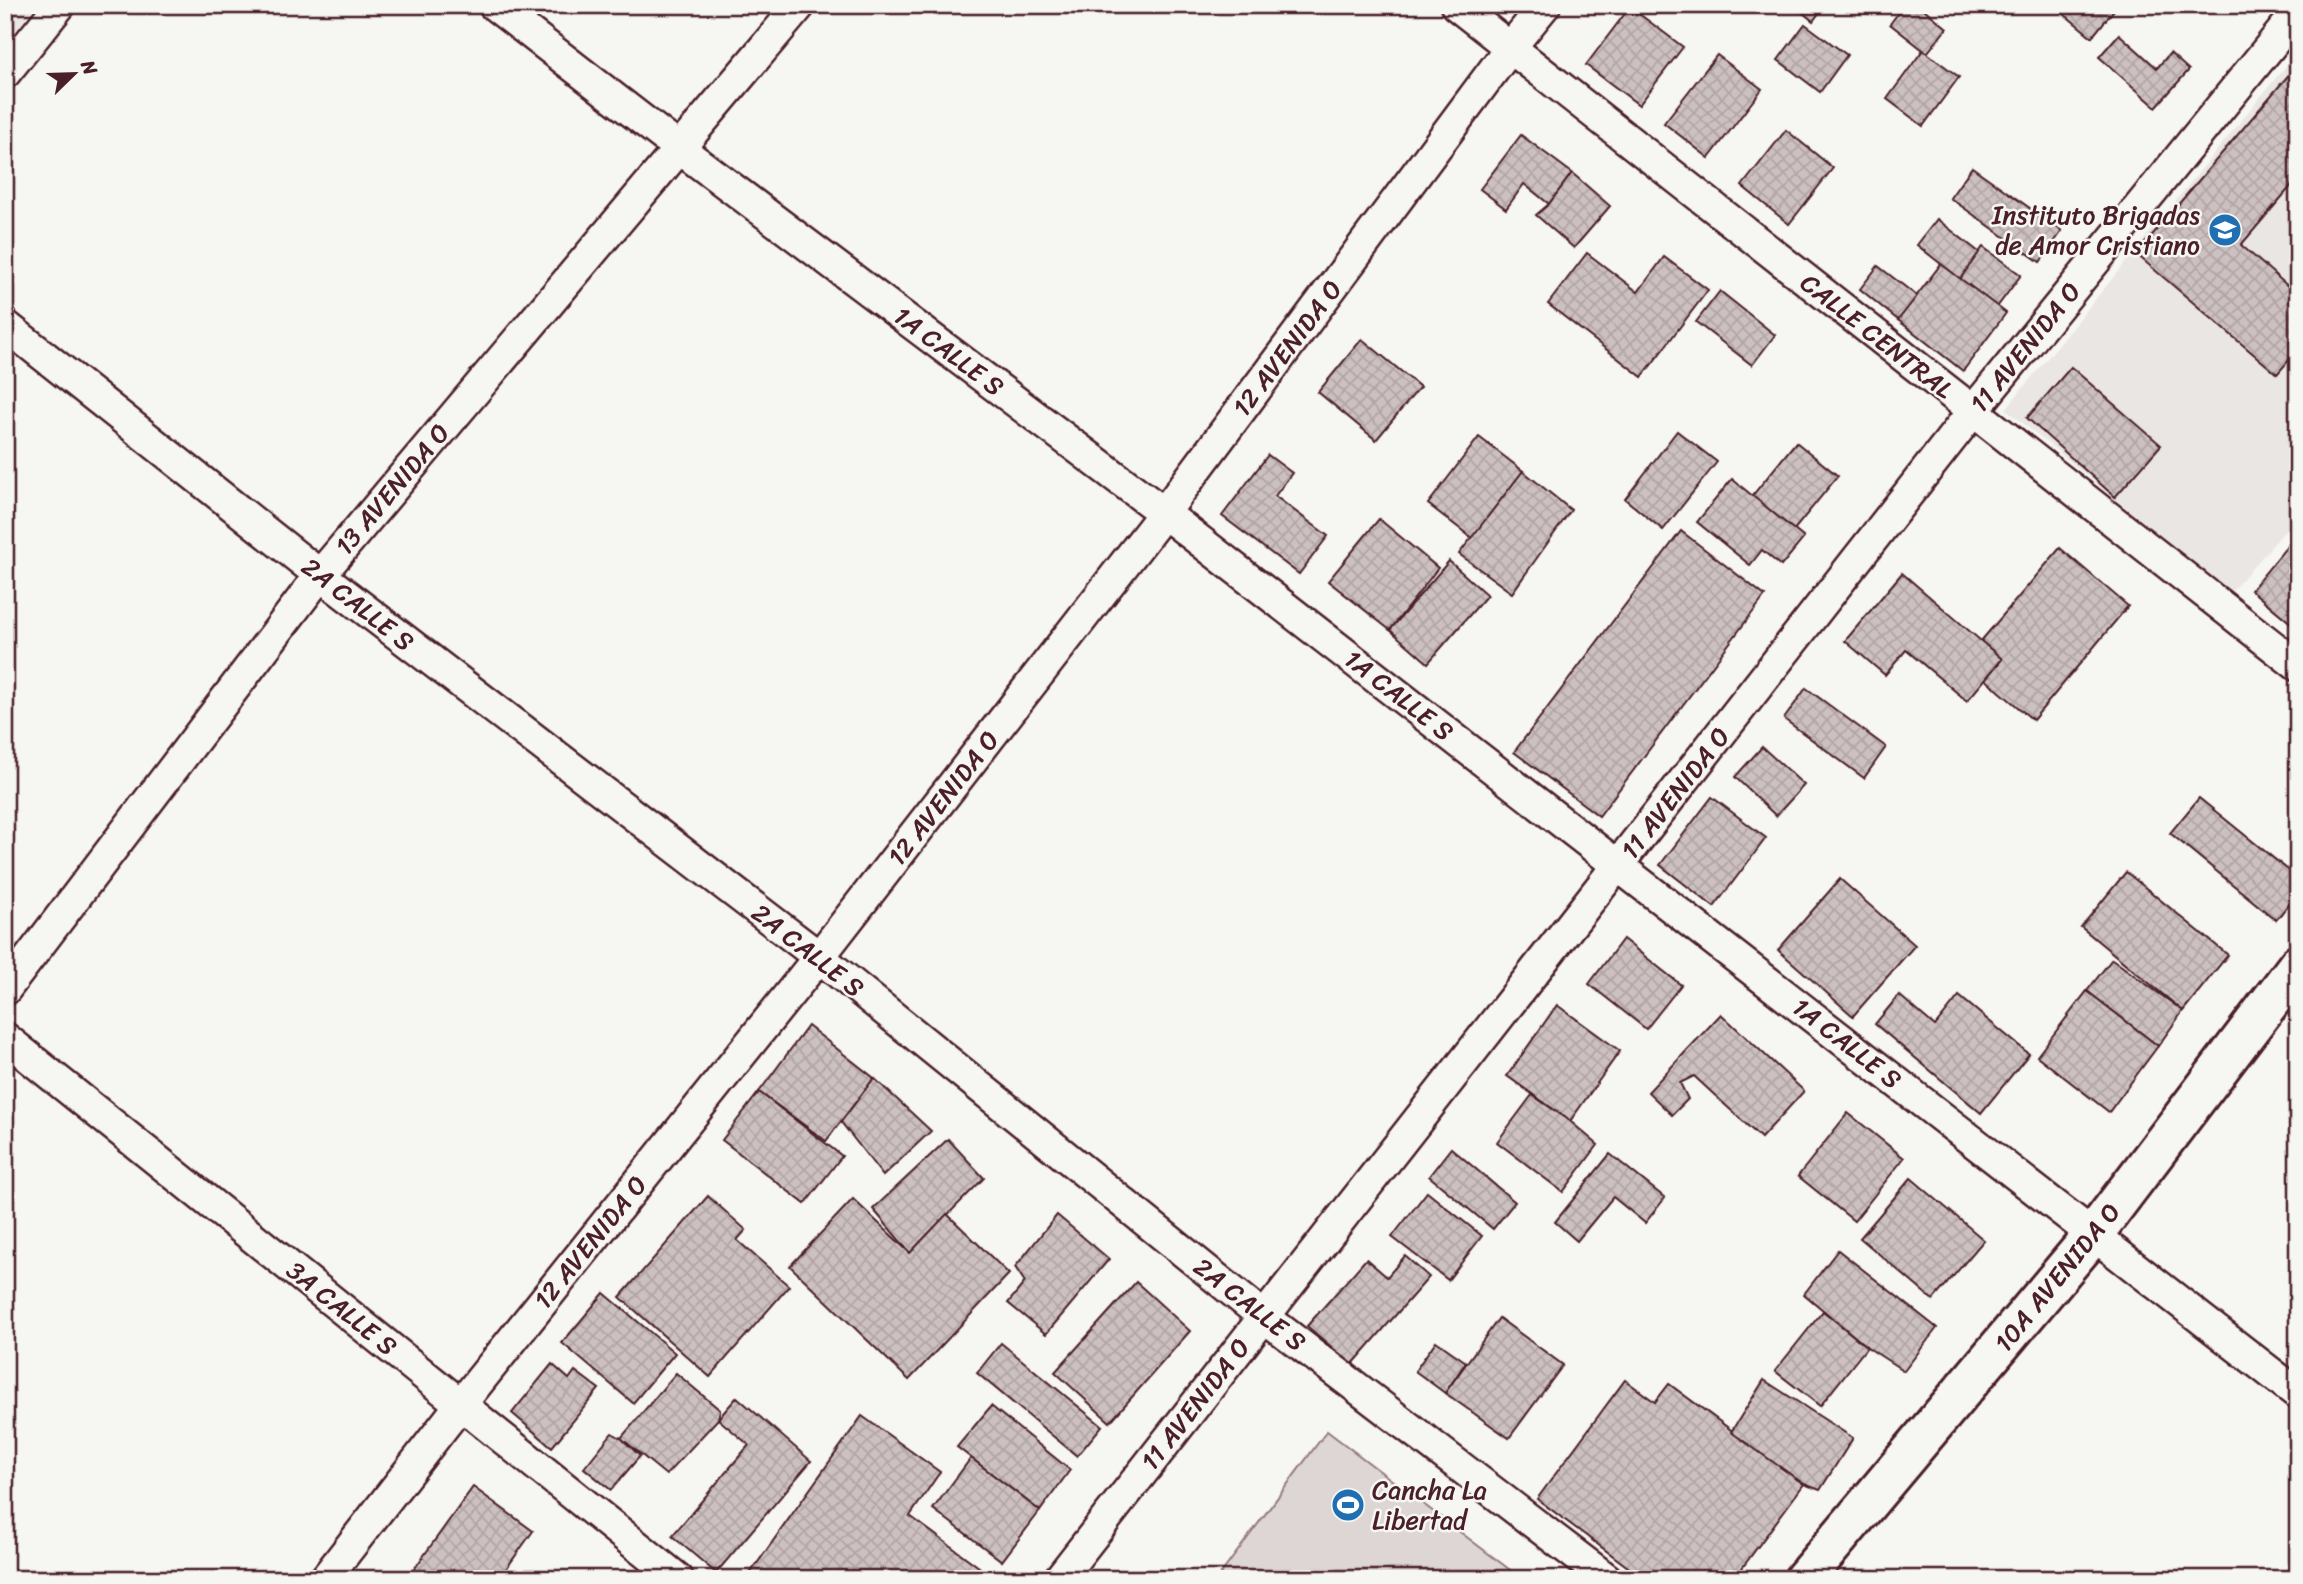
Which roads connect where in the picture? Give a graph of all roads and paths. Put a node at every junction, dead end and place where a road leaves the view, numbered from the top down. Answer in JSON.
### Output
{"nodes":[{"id":1,"x":60,"y":5,"type":"edge"},
{"id":2,"x":494,"y":5,"type":"edge"},
{"id":3,"x":800,"y":5,"type":"edge"},
{"id":4,"x":1456,"y":5,"type":"edge"},
{"id":5,"x":1545,"y":5,"type":"edge"},
{"id":6,"x":2298,"y":12,"type":"edge"},
{"id":7,"x":1510,"y":48,"type":"junction"},
{"id":8,"x":5,"y":73,"type":"edge"},
{"id":9,"x":680,"y":149,"type":"junction"},
{"id":10,"x":5,"y":325,"type":"edge"},
{"id":11,"x":1973,"y":411,"type":"junction"},
{"id":12,"x":1164,"y":513,"type":"junction"},
{"id":13,"x":320,"y":575,"type":"junction"},
{"id":14,"x":2298,"y":666,"type":"edge"},
{"id":15,"x":1619,"y":865,"type":"junction"},
{"id":16,"x":819,"y":957,"type":"junction"},
{"id":17,"x":2298,"y":965,"type":"edge"},
{"id":18,"x":5,"y":990,"type":"edge"},
{"id":19,"x":5,"y":1038,"type":"edge"},
{"id":20,"x":2093,"y":1235,"type":"junction"},
{"id":21,"x":1263,"y":1316,"type":"junction"},
{"id":22,"x":2298,"y":1394,"type":"edge"},
{"id":23,"x":461,"y":1404,"type":"junction"},
{"id":24,"x":325,"y":1579,"type":"edge"},
{"id":25,"x":678,"y":1579,"type":"edge"},
{"id":26,"x":1059,"y":1579,"type":"edge"},
{"id":27,"x":1607,"y":1579,"type":"edge"},
{"id":28,"x":1804,"y":1579,"type":"edge"}],
"edges":[{"from":1,"to":8,"type":"street"},
{"from":2,"to":9,"type":"street","name":"1A CALLE S"},
{"from":3,"to":9,"type":"street","name":"13 AVENIDA O"},
{"from":4,"to":7,"type":"street","name":"CALLE CENTRAL"},
{"from":5,"to":7,"type":"street","name":"12 AVENIDA O"},
{"from":6,"to":11,"type":"street","name":"11 AVENIDA O"},
{"from":7,"to":11,"type":"street","name":"CALLE CENTRAL"},
{"from":7,"to":12,"type":"street","name":"12 AVENIDA O"},
{"from":9,"to":12,"type":"street","name":"1A CALLE S"},
{"from":9,"to":13,"type":"street","name":"13 AVENIDA O"},
{"from":10,"to":13,"type":"street","name":"2A CALLE S"},
{"from":11,"to":14,"type":"street","name":"CALLE CENTRAL"},
{"from":11,"to":15,"type":"street","name":"11 AVENIDA O"},
{"from":12,"to":15,"type":"street","name":"1A CALLE S"},
{"from":12,"to":16,"type":"street","name":"12 AVENIDA O"},
{"from":13,"to":16,"type":"street","name":"2A CALLE S"},
{"from":13,"to":18,"type":"street","name":"13 AVENIDA O"},
{"from":15,"to":20,"type":"street","name":"1A CALLE S"},
{"from":15,"to":21,"type":"street","name":"11 AVENIDA O"},
{"from":16,"to":21,"type":"street","name":"2A CALLE S"},
{"from":16,"to":23,"type":"street","name":"12 AVENIDA O"},
{"from":17,"to":20,"type":"street","name":"10A AVENIDA O"},
{"from":19,"to":23,"type":"street","name":"3A CALLE S"},
{"from":20,"to":22,"type":"street","name":"1A CALLE S"},
{"from":20,"to":28,"type":"street","name":"10A AVENIDA O"},
{"from":21,"to":26,"type":"street","name":"11 AVENIDA O"},
{"from":21,"to":27,"type":"street","name":"2A CALLE S"},
{"from":23,"to":24,"type":"street","name":"12 AVENIDA O"},
{"from":23,"to":25,"type":"street","name":"3A CALLE S"}]}
